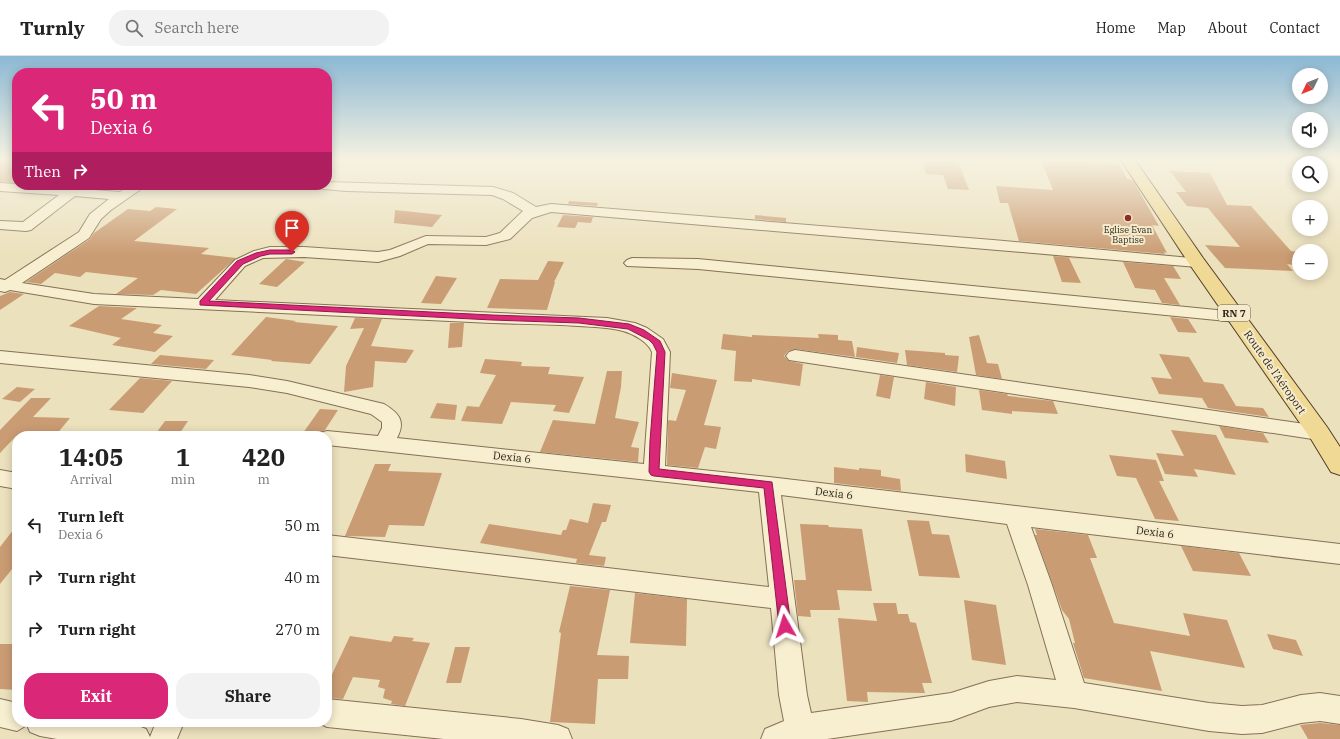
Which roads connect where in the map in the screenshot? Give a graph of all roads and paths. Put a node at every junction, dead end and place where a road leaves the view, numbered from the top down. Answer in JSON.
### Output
{"nodes":[{"id":1,"x":72,"y":192,"type":"joint"},
{"id":2,"x":129,"y":192,"type":"edge"},
{"id":3,"x":489,"y":192,"type":"edge"},
{"id":4,"x":1149,"y":192,"type":"edge"},
{"id":5,"x":123,"y":196,"type":"junction"},
{"id":6,"x":534,"y":212,"type":"junction"},
{"id":7,"x":0,"y":225,"type":"edge"},
{"id":8,"x":1196,"y":262,"type":"junction"},
{"id":9,"x":632,"y":263,"type":"dead end"},
{"id":10,"x":3,"y":286,"type":"edge"},
{"id":11,"x":203,"y":303,"type":"junction"},
{"id":12,"x":1237,"y":318,"type":"junction"},
{"id":13,"x":795,"y":356,"type":"dead end"},
{"id":14,"x":0,"y":358,"type":"edge"},
{"id":15,"x":1319,"y":434,"type":"junction"},
{"id":16,"x":332,"y":439,"type":"edge"},
{"id":17,"x":384,"y":444,"type":"junction"},
{"id":18,"x":1340,"y":466,"type":"edge"},
{"id":19,"x":654,"y":472,"type":"junction"},
{"id":20,"x":0,"y":478,"type":"edge"},
{"id":21,"x":12,"y":480,"type":"edge"},
{"id":22,"x":769,"y":485,"type":"junction"},
{"id":23,"x":1016,"y":516,"type":"junction"},
{"id":24,"x":332,"y":546,"type":"edge"},
{"id":25,"x":1340,"y":554,"type":"edge"},
{"id":26,"x":782,"y":599,"type":"junction"},
{"id":27,"x":1074,"y":695,"type":"junction"},
{"id":28,"x":1340,"y":710,"type":"edge"},
{"id":29,"x":0,"y":713,"type":"edge"},
{"id":30,"x":332,"y":714,"type":"edge"},
{"id":31,"x":12,"y":716,"type":"edge"},
{"id":32,"x":68,"y":727,"type":"edge"},
{"id":33,"x":168,"y":727,"type":"edge"},
{"id":34,"x":788,"y":734,"type":"edge"},
{"id":35,"x":136,"y":739,"type":"edge"},
{"id":36,"x":163,"y":739,"type":"edge"},
{"id":37,"x":558,"y":739,"type":"edge"}],
"edges":[{"from":1,"to":5,"type":"street"},
{"from":1,"to":7,"type":"street"},
{"from":2,"to":5,"type":"street"},
{"from":3,"to":6,"type":"street"},
{"from":4,"to":8,"type":"main road","name":"Route de l’Aéroport","number":"RN 7"},
{"from":5,"to":10,"type":"street"},
{"from":6,"to":8,"type":"street"},
{"from":6,"to":11,"type":"street"},
{"from":8,"to":12,"type":"main road","name":"Route de l’Aéroport","number":"RN 7"},
{"from":9,"to":12,"type":"street"},
{"from":10,"to":11,"type":"street"},
{"from":11,"to":19,"type":"street"},
{"from":12,"to":15,"type":"main road","name":"Route de l’Aéroport","number":"RN 7"},
{"from":13,"to":15,"type":"street"},
{"from":14,"to":17,"type":"street"},
{"from":15,"to":18,"type":"main road","name":"Route de l’Aéroport","number":"RN 7"},
{"from":16,"to":17,"type":"street","name":"Dexia 6"},
{"from":17,"to":19,"type":"street","name":"Dexia 6"},
{"from":19,"to":22,"type":"street","name":"Dexia 6"},
{"from":20,"to":21,"type":"street"},
{"from":22,"to":23,"type":"street","name":"Dexia 6"},
{"from":22,"to":26,"type":"street"},
{"from":23,"to":25,"type":"street","name":"Dexia 6"},
{"from":23,"to":27,"type":"street"},
{"from":24,"to":26,"type":"street"},
{"from":26,"to":34,"type":"street"},
{"from":27,"to":28,"type":"street"},
{"from":27,"to":34,"type":"street"},
{"from":29,"to":31,"type":"street"},
{"from":30,"to":37,"type":"street"},
{"from":32,"to":35,"type":"street"},
{"from":33,"to":36,"type":"street"}]}
